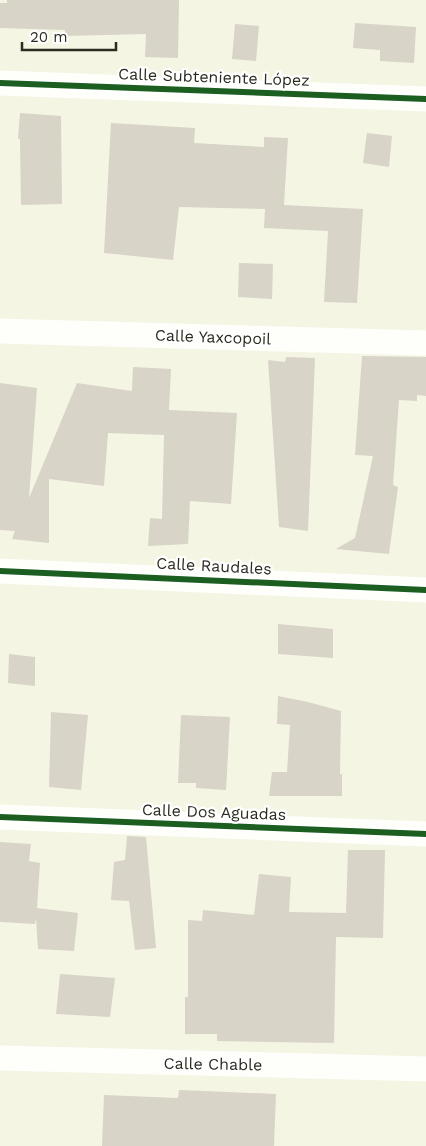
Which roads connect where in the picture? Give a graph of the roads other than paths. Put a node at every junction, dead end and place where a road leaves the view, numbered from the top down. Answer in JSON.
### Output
{"nodes":[{"id":1,"x":0,"y":83,"type":"edge"},
{"id":2,"x":426,"y":99,"type":"edge"},
{"id":3,"x":0,"y":331,"type":"edge"},
{"id":4,"x":426,"y":343,"type":"edge"},
{"id":5,"x":0,"y":571,"type":"edge"},
{"id":6,"x":426,"y":590,"type":"edge"},
{"id":7,"x":0,"y":817,"type":"edge"},
{"id":8,"x":426,"y":834,"type":"edge"},
{"id":9,"x":0,"y":1058,"type":"edge"},
{"id":10,"x":426,"y":1069,"type":"edge"}],
"edges":[{"from":1,"to":2,"type":"street","name":"Calle Subteniente López"},
{"from":3,"to":4,"type":"street","name":"Calle Yaxcopoil"},
{"from":5,"to":6,"type":"street","name":"Calle Raudales"},
{"from":7,"to":8,"type":"street","name":"Calle Dos Aguadas"},
{"from":9,"to":10,"type":"street","name":"Calle Chable"}]}
